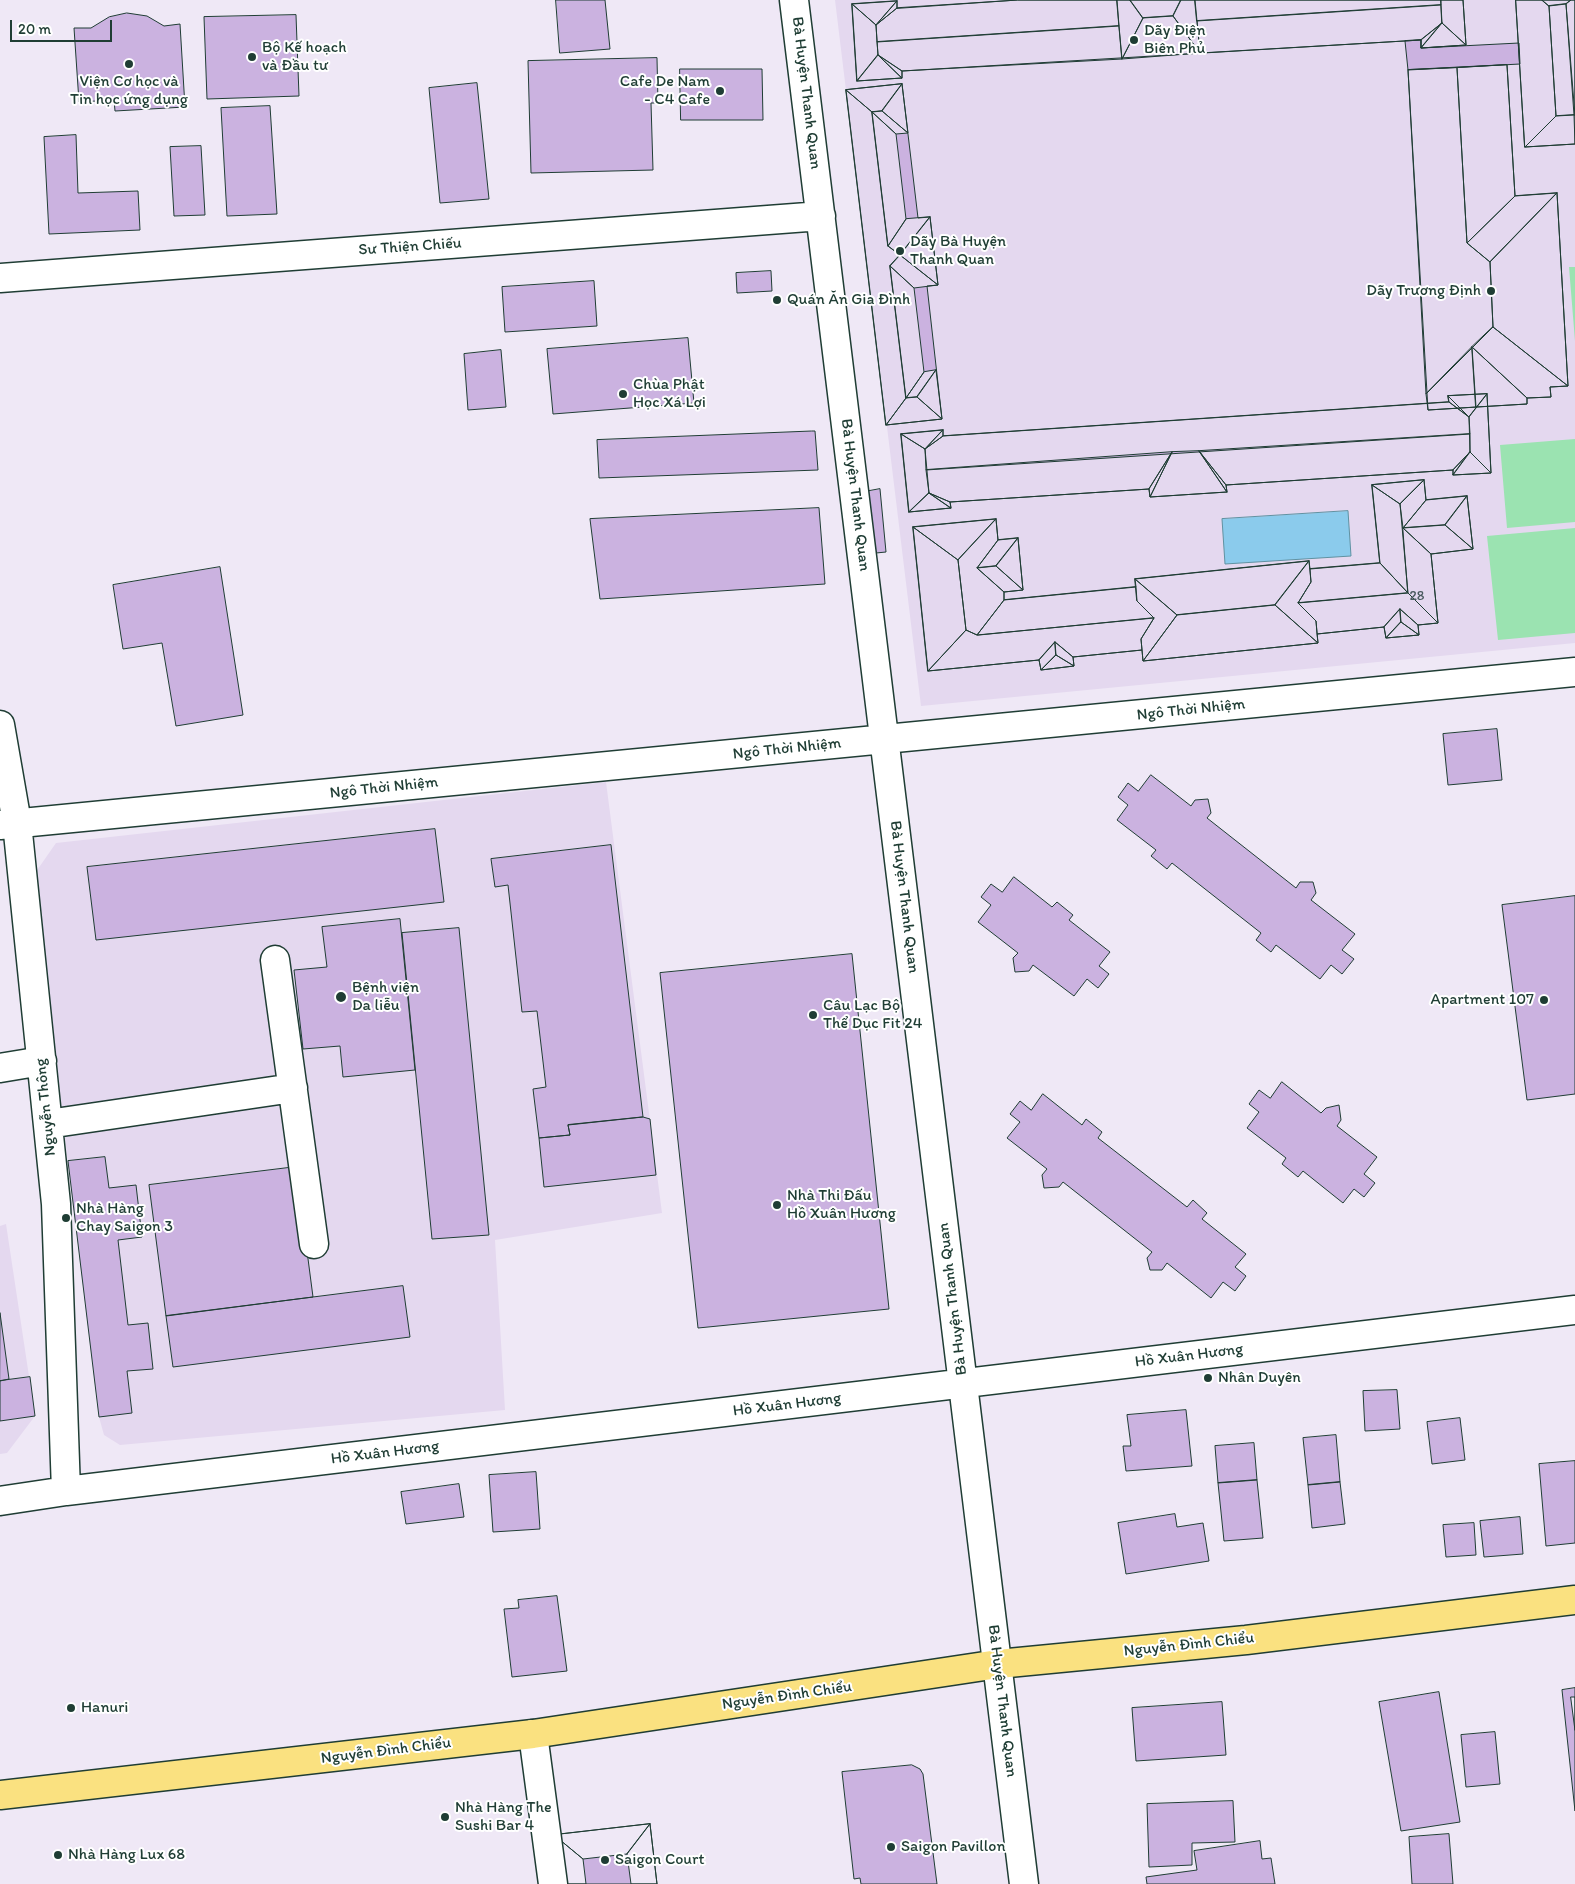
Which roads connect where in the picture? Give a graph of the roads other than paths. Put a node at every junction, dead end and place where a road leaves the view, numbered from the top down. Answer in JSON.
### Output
{"nodes":[{"id":1,"x":794,"y":0,"type":"edge"},
{"id":2,"x":821,"y":216,"type":"junction"},
{"id":3,"x":0,"y":278,"type":"edge"},
{"id":4,"x":1575,"y":672,"type":"edge"},
{"id":5,"x":0,"y":725,"type":"edge"},
{"id":6,"x":884,"y":739,"type":"junction"},
{"id":7,"x":9,"y":824,"type":"edge"},
{"id":8,"x":275,"y":960,"type":"dead end"},
{"id":9,"x":42,"y":1061,"type":"junction"},
{"id":10,"x":0,"y":1068,"type":"edge"},
{"id":11,"x":293,"y":1088,"type":"junction"},
{"id":12,"x":48,"y":1124,"type":"junction"},
{"id":13,"x":314,"y":1244,"type":"dead end"},
{"id":14,"x":1575,"y":1310,"type":"edge"},
{"id":15,"x":963,"y":1384,"type":"junction"},
{"id":16,"x":66,"y":1492,"type":"junction"},
{"id":17,"x":0,"y":1501,"type":"edge"},
{"id":18,"x":1575,"y":1600,"type":"edge"},
{"id":19,"x":998,"y":1664,"type":"junction"},
{"id":20,"x":533,"y":1734,"type":"junction"},
{"id":21,"x":0,"y":1796,"type":"edge"},
{"id":22,"x":553,"y":1884,"type":"edge"},
{"id":23,"x":1024,"y":1884,"type":"edge"}],
"edges":[{"from":1,"to":2,"type":"street","name":"Bà Huyện Thanh Quan"},
{"from":2,"to":3,"type":"street","name":"Sư Thiện Chiếu"},
{"from":2,"to":6,"type":"street","name":"Bà Huyện Thanh Quan"},
{"from":4,"to":6,"type":"street","name":"Ngô Thời Nhiệm"},
{"from":5,"to":7,"type":"street","name":"Nguyễn Thông"},
{"from":6,"to":7,"type":"street","name":"Ngô Thời Nhiệm"},
{"from":6,"to":15,"type":"street","name":"Bà Huyện Thanh Quan"},
{"from":7,"to":9,"type":"street","name":"Nguyễn Thông"},
{"from":8,"to":11,"type":"street"},
{"from":9,"to":10,"type":"street"},
{"from":9,"to":12,"type":"street","name":"Nguyễn Thông"},
{"from":11,"to":12,"type":"street"},
{"from":11,"to":13,"type":"street"},
{"from":12,"to":16,"type":"street","name":"Nguyễn Thông"},
{"from":14,"to":15,"type":"street","name":"Hồ Xuân Hương"},
{"from":15,"to":16,"type":"street","name":"Hồ Xuân Hương"},
{"from":15,"to":19,"type":"street","name":"Bà Huyện Thanh Quan"},
{"from":16,"to":17,"type":"street","name":"Hồ Xuân Hương"},
{"from":18,"to":19,"type":"main road","name":"Nguyễn Đình Chiểu"},
{"from":19,"to":20,"type":"main road","name":"Nguyễn Đình Chiểu"},
{"from":19,"to":23,"type":"street","name":"Bà Huyện Thanh Quan"},
{"from":20,"to":21,"type":"main road","name":"Nguyễn Đình Chiểu"},
{"from":20,"to":22,"type":"street"}]}
